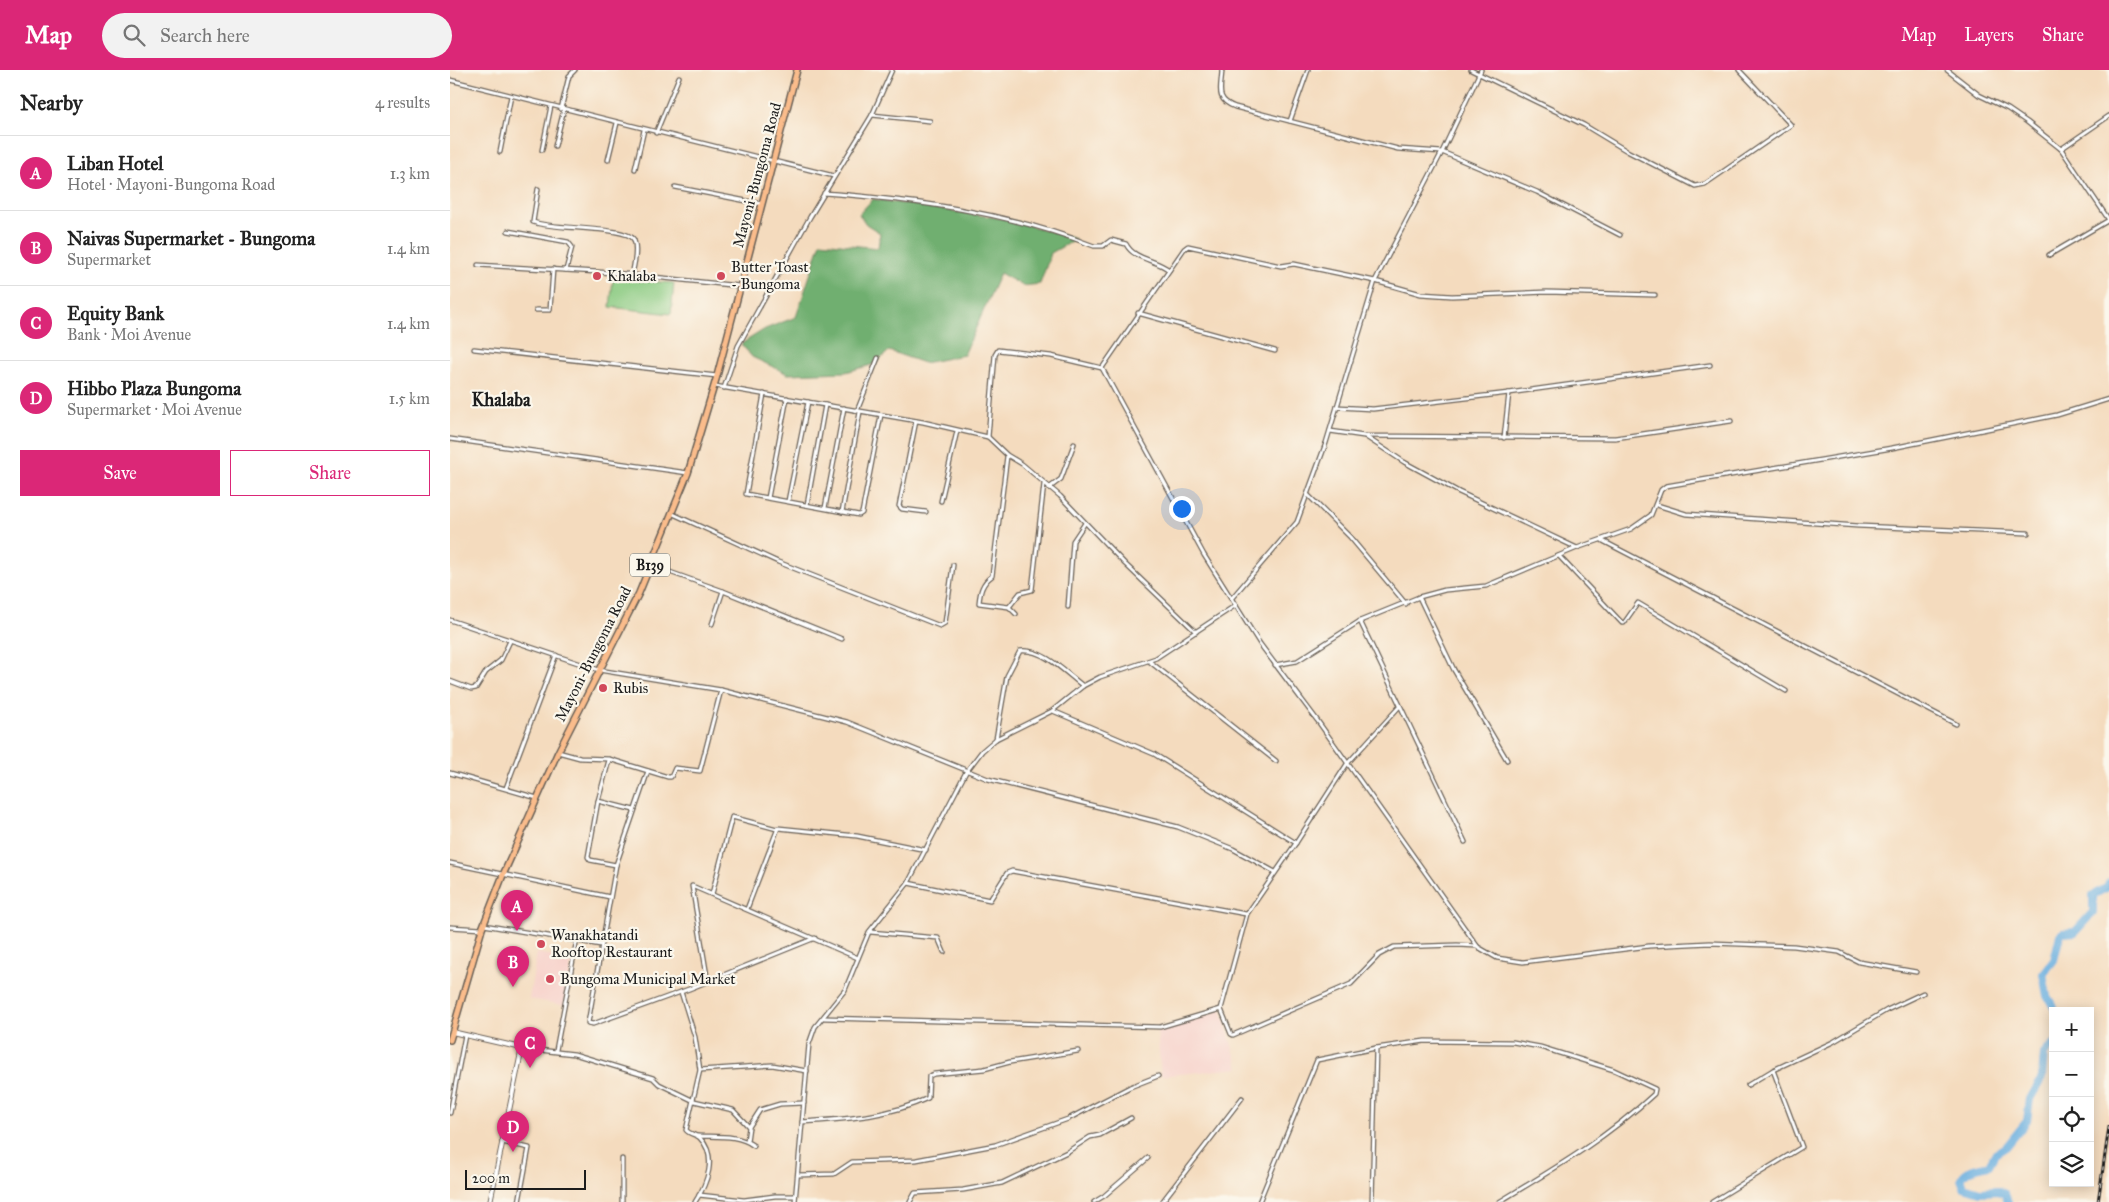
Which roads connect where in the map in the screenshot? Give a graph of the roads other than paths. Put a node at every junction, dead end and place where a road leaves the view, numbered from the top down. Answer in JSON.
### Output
{"nodes":[{"id":1,"x":574,"y":70,"type":"edge"},
{"id":2,"x":797,"y":70,"type":"edge"},
{"id":3,"x":892,"y":70,"type":"edge"},
{"id":4,"x":1222,"y":70,"type":"edge"},
{"id":5,"x":1308,"y":70,"type":"edge"},
{"id":6,"x":1471,"y":70,"type":"edge"},
{"id":7,"x":1481,"y":70,"type":"edge"},
{"id":8,"x":1739,"y":70,"type":"edge"},
{"id":9,"x":1947,"y":70,"type":"edge"},
{"id":10,"x":1479,"y":74,"type":"junction"},
{"id":11,"x":679,"y":77,"type":"dead end"},
{"id":12,"x":450,"y":80,"type":"edge"},
{"id":13,"x":511,"y":96,"type":"junction"},
{"id":14,"x":551,"y":106,"type":"junction"},
{"id":15,"x":562,"y":109,"type":"junction"},
{"id":16,"x":872,"y":115,"type":"junction"},
{"id":17,"x":2109,"y":116,"type":"edge"},
{"id":18,"x":930,"y":121,"type":"dead end"},
{"id":19,"x":1290,"y":121,"type":"junction"},
{"id":20,"x":617,"y":122,"type":"junction"},
{"id":21,"x":644,"y":130,"type":"junction"},
{"id":22,"x":656,"y":133,"type":"junction"},
{"id":23,"x":555,"y":146,"type":"dead end"},
{"id":24,"x":2061,"y":149,"type":"junction"},
{"id":25,"x":542,"y":150,"type":"dead end"},
{"id":26,"x":500,"y":152,"type":"dead end"},
{"id":27,"x":1442,"y":152,"type":"junction"},
{"id":28,"x":608,"y":160,"type":"dead end"},
{"id":29,"x":772,"y":160,"type":"junction"},
{"id":30,"x":635,"y":169,"type":"dead end"},
{"id":31,"x":834,"y":176,"type":"junction"},
{"id":32,"x":674,"y":187,"type":"dead end"},
{"id":33,"x":538,"y":189,"type":"dead end"},
{"id":34,"x":824,"y":193,"type":"junction"},
{"id":35,"x":762,"y":204,"type":"junction"},
{"id":36,"x":508,"y":231,"type":"dead end"},
{"id":37,"x":1620,"y":235,"type":"dead end"},
{"id":38,"x":2050,"y":255,"type":"dead end"},
{"id":39,"x":478,"y":265,"type":"dead end"},
{"id":40,"x":553,"y":269,"type":"junction"},
{"id":41,"x":566,"y":270,"type":"junction"},
{"id":42,"x":1169,"y":270,"type":"junction"},
{"id":43,"x":632,"y":275,"type":"junction"},
{"id":44,"x":1375,"y":281,"type":"junction"},
{"id":45,"x":740,"y":286,"type":"junction"},
{"id":46,"x":1655,"y":295,"type":"dead end"},
{"id":47,"x":536,"y":310,"type":"dead end"},
{"id":48,"x":1138,"y":313,"type":"junction"},
{"id":49,"x":474,"y":350,"type":"dead end"},
{"id":50,"x":1275,"y":351,"type":"dead end"},
{"id":51,"x":878,"y":358,"type":"dead end"},
{"id":52,"x":1710,"y":365,"type":"dead end"},
{"id":53,"x":1102,"y":368,"type":"junction"},
{"id":54,"x":718,"y":376,"type":"junction"},
{"id":55,"x":715,"y":386,"type":"junction"},
{"id":56,"x":724,"y":388,"type":"junction"},
{"id":57,"x":1509,"y":393,"type":"junction"},
{"id":58,"x":764,"y":394,"type":"junction"},
{"id":59,"x":787,"y":398,"type":"junction"},
{"id":60,"x":2109,"y":399,"type":"edge"},
{"id":61,"x":808,"y":402,"type":"junction"},
{"id":62,"x":825,"y":405,"type":"junction"},
{"id":63,"x":1337,"y":407,"type":"junction"},
{"id":64,"x":844,"y":408,"type":"junction"},
{"id":65,"x":859,"y":411,"type":"junction"},
{"id":66,"x":881,"y":415,"type":"junction"},
{"id":67,"x":916,"y":421,"type":"junction"},
{"id":68,"x":1731,"y":421,"type":"dead end"},
{"id":69,"x":956,"y":431,"type":"junction"},
{"id":70,"x":1330,"y":431,"type":"junction"},
{"id":71,"x":1364,"y":436,"type":"junction"},
{"id":72,"x":988,"y":437,"type":"junction"},
{"id":73,"x":1504,"y":438,"type":"junction"},
{"id":74,"x":450,"y":439,"type":"edge"},
{"id":75,"x":1074,"y":444,"type":"dead end"},
{"id":76,"x":1007,"y":455,"type":"junction"},
{"id":77,"x":688,"y":473,"type":"junction"},
{"id":78,"x":1044,"y":484,"type":"junction"},
{"id":79,"x":1049,"y":488,"type":"junction"},
{"id":80,"x":1308,"y":495,"type":"junction"},
{"id":81,"x":768,"y":498,"type":"junction"},
{"id":82,"x":788,"y":501,"type":"junction"},
{"id":83,"x":941,"y":501,"type":"dead end"},
{"id":84,"x":807,"y":504,"type":"junction"},
{"id":85,"x":1656,"y":505,"type":"junction"},
{"id":86,"x":825,"y":508,"type":"junction"},
{"id":87,"x":842,"y":512,"type":"junction"},
{"id":88,"x":926,"y":512,"type":"dead end"},
{"id":89,"x":671,"y":513,"type":"junction"},
{"id":90,"x":1085,"y":523,"type":"junction"},
{"id":91,"x":2028,"y":533,"type":"dead end"},
{"id":92,"x":1603,"y":541,"type":"junction"},
{"id":93,"x":1577,"y":548,"type":"junction"},
{"id":94,"x":1559,"y":556,"type":"junction"},
{"id":95,"x":650,"y":565,"type":"junction"},
{"id":96,"x":953,"y":565,"type":"dead end"},
{"id":97,"x":723,"y":591,"type":"junction"},
{"id":98,"x":1419,"y":598,"type":"junction"},
{"id":99,"x":1231,"y":599,"type":"junction"},
{"id":100,"x":1406,"y":604,"type":"junction"},
{"id":101,"x":1236,"y":605,"type":"junction"},
{"id":102,"x":1009,"y":607,"type":"junction"},
{"id":103,"x":1068,"y":607,"type":"dead end"},
{"id":104,"x":1016,"y":614,"type":"dead end"},
{"id":105,"x":450,"y":620,"type":"edge"},
{"id":106,"x":1360,"y":621,"type":"junction"},
{"id":107,"x":712,"y":624,"type":"dead end"},
{"id":108,"x":1196,"y":632,"type":"junction"},
{"id":109,"x":842,"y":639,"type":"dead end"},
{"id":110,"x":510,"y":641,"type":"junction"},
{"id":111,"x":556,"y":655,"type":"junction"},
{"id":112,"x":1149,"y":661,"type":"junction"},
{"id":113,"x":1274,"y":665,"type":"junction"},
{"id":114,"x":599,"y":670,"type":"junction"},
{"id":115,"x":450,"y":681,"type":"edge"},
{"id":116,"x":1083,"y":686,"type":"junction"},
{"id":117,"x":721,"y":690,"type":"junction"},
{"id":118,"x":1786,"y":691,"type":"dead end"},
{"id":119,"x":1399,"y":707,"type":"junction"},
{"id":120,"x":1052,"y":711,"type":"junction"},
{"id":121,"x":1956,"y":724,"type":"dead end"},
{"id":122,"x":996,"y":739,"type":"junction"},
{"id":123,"x":558,"y":752,"type":"junction"},
{"id":124,"x":609,"y":760,"type":"junction"},
{"id":125,"x":1507,"y":760,"type":"dead end"},
{"id":126,"x":1276,"y":761,"type":"dead end"},
{"id":127,"x":1347,"y":764,"type":"junction"},
{"id":128,"x":648,"y":771,"type":"junction"},
{"id":129,"x":450,"y":772,"type":"edge"},
{"id":130,"x":966,"y":772,"type":"junction"},
{"id":131,"x":506,"y":788,"type":"junction"},
{"id":132,"x":538,"y":798,"type":"junction"},
{"id":133,"x":598,"y":801,"type":"junction"},
{"id":134,"x":634,"y":810,"type":"junction"},
{"id":135,"x":777,"y":829,"type":"junction"},
{"id":136,"x":1464,"y":842,"type":"dead end"},
{"id":137,"x":1296,"y":843,"type":"junction"},
{"id":138,"x":926,"y":850,"type":"junction"},
{"id":139,"x":450,"y":863,"type":"edge"},
{"id":140,"x":616,"y":865,"type":"junction"},
{"id":141,"x":1275,"y":872,"type":"junction"},
{"id":142,"x":503,"y":875,"type":"junction"},
{"id":143,"x":908,"y":883,"type":"junction"},
{"id":144,"x":712,"y":894,"type":"junction"},
{"id":145,"x":610,"y":898,"type":"junction"},
{"id":146,"x":747,"y":909,"type":"junction"},
{"id":147,"x":1247,"y":914,"type":"junction"},
{"id":148,"x":450,"y":927,"type":"edge"},
{"id":149,"x":483,"y":927,"type":"junction"},
{"id":150,"x":869,"y":932,"type":"junction"},
{"id":151,"x":815,"y":938,"type":"junction"},
{"id":152,"x":577,"y":939,"type":"junction"},
{"id":153,"x":601,"y":945,"type":"junction"},
{"id":154,"x":1478,"y":946,"type":"junction"},
{"id":155,"x":944,"y":952,"type":"dead end"},
{"id":156,"x":858,"y":958,"type":"junction"},
{"id":157,"x":1916,"y":972,"type":"dead end"},
{"id":158,"x":708,"y":982,"type":"junction"},
{"id":159,"x":681,"y":992,"type":"junction"},
{"id":160,"x":1923,"y":993,"type":"dead end"},
{"id":161,"x":1221,"y":1009,"type":"junction"},
{"id":162,"x":823,"y":1018,"type":"junction"},
{"id":163,"x":452,"y":1032,"type":"junction"},
{"id":164,"x":465,"y":1035,"type":"junction"},
{"id":165,"x":450,"y":1040,"type":"edge"},
{"id":166,"x":522,"y":1048,"type":"junction"},
{"id":167,"x":1376,"y":1048,"type":"junction"},
{"id":168,"x":556,"y":1050,"type":"junction"},
{"id":169,"x":1078,"y":1051,"type":"dead end"},
{"id":170,"x":700,"y":1070,"type":"junction"},
{"id":171,"x":1773,"y":1070,"type":"junction"},
{"id":172,"x":807,"y":1071,"type":"junction"},
{"id":173,"x":1158,"y":1076,"type":"dead end"},
{"id":174,"x":1748,"y":1085,"type":"dead end"},
{"id":175,"x":1242,"y":1098,"type":"dead end"},
{"id":176,"x":694,"y":1101,"type":"junction"},
{"id":177,"x":804,"y":1103,"type":"junction"},
{"id":178,"x":450,"y":1113,"type":"edge"},
{"id":179,"x":1131,"y":1118,"type":"dead end"},
{"id":180,"x":802,"y":1122,"type":"junction"},
{"id":181,"x":748,"y":1127,"type":"junction"},
{"id":182,"x":697,"y":1136,"type":"junction"},
{"id":183,"x":747,"y":1141,"type":"junction"},
{"id":184,"x":502,"y":1142,"type":"junction"},
{"id":185,"x":754,"y":1146,"type":"dead end"},
{"id":186,"x":1148,"y":1158,"type":"dead end"},
{"id":187,"x":622,"y":1160,"type":"dead end"},
{"id":188,"x":798,"y":1175,"type":"junction"},
{"id":189,"x":699,"y":1195,"type":"junction"},
{"id":190,"x":796,"y":1196,"type":"junction"},
{"id":191,"x":490,"y":1202,"type":"edge"},
{"id":192,"x":518,"y":1202,"type":"edge"},
{"id":193,"x":622,"y":1202,"type":"edge"},
{"id":194,"x":695,"y":1202,"type":"edge"},
{"id":195,"x":795,"y":1202,"type":"edge"},
{"id":196,"x":910,"y":1202,"type":"edge"},
{"id":197,"x":1094,"y":1202,"type":"edge"},
{"id":198,"x":1162,"y":1202,"type":"edge"},
{"id":199,"x":1259,"y":1202,"type":"edge"},
{"id":200,"x":1372,"y":1202,"type":"edge"},
{"id":201,"x":1499,"y":1202,"type":"edge"},
{"id":202,"x":1712,"y":1202,"type":"edge"}],
"edges":[{"from":1,"to":15,"type":"street"},
{"from":2,"to":29,"type":"main road","name":"Mayoni-Bungoma Road","number":"B139"},
{"from":3,"to":16,"type":"street"},
{"from":4,"to":19,"type":"street"},
{"from":5,"to":19,"type":"street"},
{"from":6,"to":10,"type":"street"},
{"from":7,"to":10,"type":"street"},
{"from":8,"to":10,"type":"street"},
{"from":9,"to":24,"type":"street"},
{"from":10,"to":27,"type":"street"},
{"from":11,"to":22,"type":"street"},
{"from":12,"to":13,"type":"street"},
{"from":13,"to":14,"type":"street"},
{"from":13,"to":26,"type":"street"},
{"from":14,"to":15,"type":"street"},
{"from":14,"to":25,"type":"street"},
{"from":15,"to":20,"type":"street"},
{"from":15,"to":23,"type":"street"},
{"from":16,"to":18,"type":"street"},
{"from":16,"to":31,"type":"street"},
{"from":17,"to":24,"type":"street"},
{"from":19,"to":27,"type":"street"},
{"from":20,"to":21,"type":"street"},
{"from":20,"to":28,"type":"street"},
{"from":21,"to":22,"type":"street"},
{"from":21,"to":30,"type":"street"},
{"from":22,"to":29,"type":"street"},
{"from":24,"to":38,"type":"street"},
{"from":27,"to":37,"type":"street"},
{"from":27,"to":44,"type":"street"},
{"from":29,"to":31,"type":"street"},
{"from":29,"to":35,"type":"main road","name":"Mayoni-Bungoma Road","number":"B139"},
{"from":31,"to":34,"type":"street"},
{"from":32,"to":35,"type":"street"},
{"from":33,"to":43,"type":"street"},
{"from":34,"to":42,"type":"street"},
{"from":34,"to":56,"type":"street"},
{"from":35,"to":45,"type":"main road","name":"Mayoni-Bungoma Road","number":"B139"},
{"from":36,"to":41,"type":"street"},
{"from":39,"to":40,"type":"street"},
{"from":40,"to":41,"type":"street"},
{"from":40,"to":47,"type":"street"},
{"from":41,"to":43,"type":"street"},
{"from":42,"to":44,"type":"street"},
{"from":42,"to":48,"type":"street"},
{"from":43,"to":45,"type":"street"},
{"from":44,"to":46,"type":"street"},
{"from":44,"to":63,"type":"street"},
{"from":45,"to":54,"type":"main road","name":"Mayoni-Bungoma Road","number":"B139"},
{"from":48,"to":50,"type":"street"},
{"from":48,"to":53,"type":"street"},
{"from":49,"to":54,"type":"street"},
{"from":51,"to":65,"type":"street"},
{"from":52,"to":57,"type":"street"},
{"from":53,"to":72,"type":"street"},
{"from":53,"to":99,"type":"street"},
{"from":54,"to":55,"type":"main road","name":"Mayoni-Bungoma Road","number":"B139"},
{"from":55,"to":56,"type":"street"},
{"from":55,"to":77,"type":"main road","name":"Mayoni-Bungoma Road","number":"B139"},
{"from":56,"to":58,"type":"street"},
{"from":57,"to":63,"type":"street"},
{"from":57,"to":73,"type":"street"},
{"from":58,"to":59,"type":"street"},
{"from":58,"to":81,"type":"street"},
{"from":59,"to":61,"type":"street"},
{"from":59,"to":81,"type":"street"},
{"from":60,"to":85,"type":"street"},
{"from":61,"to":62,"type":"street"},
{"from":61,"to":82,"type":"street"},
{"from":62,"to":64,"type":"street"},
{"from":62,"to":84,"type":"street"},
{"from":63,"to":70,"type":"street"},
{"from":64,"to":65,"type":"street"},
{"from":64,"to":86,"type":"street"},
{"from":65,"to":66,"type":"street"},
{"from":65,"to":87,"type":"street"},
{"from":66,"to":67,"type":"street"},
{"from":66,"to":87,"type":"street"},
{"from":67,"to":69,"type":"street"},
{"from":67,"to":88,"type":"street"},
{"from":68,"to":73,"type":"street"},
{"from":69,"to":72,"type":"street"},
{"from":69,"to":83,"type":"street"},
{"from":70,"to":71,"type":"street"},
{"from":70,"to":80,"type":"street"},
{"from":71,"to":73,"type":"street"},
{"from":71,"to":93,"type":"street"},
{"from":72,"to":76,"type":"street"},
{"from":74,"to":77,"type":"street"},
{"from":75,"to":79,"type":"street"},
{"from":76,"to":78,"type":"street"},
{"from":76,"to":102,"type":"street"},
{"from":77,"to":89,"type":"main road","name":"Mayoni-Bungoma Road","number":"B139"},
{"from":78,"to":79,"type":"street"},
{"from":78,"to":102,"type":"street"},
{"from":79,"to":90,"type":"street"},
{"from":80,"to":99,"type":"street"},
{"from":80,"to":100,"type":"street"},
{"from":81,"to":82,"type":"street"},
{"from":82,"to":84,"type":"street"},
{"from":84,"to":86,"type":"street"},
{"from":85,"to":91,"type":"street"},
{"from":85,"to":92,"type":"street"},
{"from":86,"to":87,"type":"street"},
{"from":89,"to":95,"type":"main road","name":"Mayoni-Bungoma Road","number":"B139"},
{"from":89,"to":96,"type":"street"},
{"from":90,"to":103,"type":"street"},
{"from":90,"to":108,"type":"street"},
{"from":92,"to":93,"type":"street"},
{"from":92,"to":121,"type":"street"},
{"from":93,"to":94,"type":"street"},
{"from":94,"to":98,"type":"street"},
{"from":94,"to":118,"type":"street"},
{"from":95,"to":97,"type":"street"},
{"from":95,"to":114,"type":"main road","name":"Mayoni-Bungoma Road","number":"B139"},
{"from":97,"to":107,"type":"street"},
{"from":97,"to":109,"type":"street"},
{"from":98,"to":100,"type":"street"},
{"from":98,"to":125,"type":"street"},
{"from":99,"to":101,"type":"street"},
{"from":100,"to":106,"type":"street"},
{"from":101,"to":108,"type":"street"},
{"from":101,"to":113,"type":"street"},
{"from":102,"to":104,"type":"street"},
{"from":105,"to":110,"type":"street"},
{"from":106,"to":113,"type":"street"},
{"from":106,"to":119,"type":"street"},
{"from":108,"to":112,"type":"street"},
{"from":110,"to":111,"type":"street"},
{"from":110,"to":115,"type":"street"},
{"from":111,"to":114,"type":"street"},
{"from":111,"to":131,"type":"street"},
{"from":112,"to":116,"type":"street"},
{"from":112,"to":126,"type":"street"},
{"from":113,"to":127,"type":"street"},
{"from":114,"to":117,"type":"street"},
{"from":114,"to":123,"type":"main road","name":"Mayoni-Bungoma Road","number":"B139"},
{"from":116,"to":120,"type":"street"},
{"from":116,"to":122,"type":"street"},
{"from":117,"to":128,"type":"street"},
{"from":117,"to":130,"type":"street"},
{"from":119,"to":127,"type":"street"},
{"from":119,"to":136,"type":"street"},
{"from":120,"to":122,"type":"street"},
{"from":120,"to":137,"type":"street"},
{"from":122,"to":130,"type":"street"},
{"from":123,"to":124,"type":"street"},
{"from":123,"to":132,"type":"main road","name":"Mayoni-Bungoma Road","number":"B139"},
{"from":124,"to":128,"type":"street"},
{"from":124,"to":133,"type":"street"},
{"from":127,"to":137,"type":"street"},
{"from":127,"to":154,"type":"street"},
{"from":128,"to":134,"type":"street"},
{"from":129,"to":131,"type":"street"},
{"from":130,"to":138,"type":"street"},
{"from":130,"to":141,"type":"street"},
{"from":131,"to":132,"type":"street"},
{"from":132,"to":142,"type":"main road","name":"Mayoni-Bungoma Road","number":"B139"},
{"from":133,"to":134,"type":"street"},
{"from":133,"to":140,"type":"street"},
{"from":134,"to":140,"type":"street"},
{"from":135,"to":138,"type":"street"},
{"from":135,"to":144,"type":"street"},
{"from":135,"to":146,"type":"street"},
{"from":137,"to":141,"type":"street"},
{"from":138,"to":143,"type":"street"},
{"from":139,"to":142,"type":"street"},
{"from":140,"to":145,"type":"street"},
{"from":141,"to":147,"type":"street"},
{"from":142,"to":145,"type":"street"},
{"from":142,"to":149,"type":"main road","name":"Mayoni-Bungoma Road","number":"B139"},
{"from":143,"to":147,"type":"street"},
{"from":143,"to":150,"type":"street"},
{"from":144,"to":146,"type":"street"},
{"from":144,"to":158,"type":"street"},
{"from":145,"to":153,"type":"street"},
{"from":146,"to":151,"type":"street"},
{"from":147,"to":161,"type":"street"},
{"from":148,"to":149,"type":"street"},
{"from":149,"to":152,"type":"street"},
{"from":149,"to":163,"type":"main road","name":"Mayoni-Bungoma Road","number":"B139"},
{"from":150,"to":155,"type":"street"},
{"from":150,"to":156,"type":"street"},
{"from":151,"to":156,"type":"street"},
{"from":151,"to":158,"type":"street"},
{"from":152,"to":153,"type":"street"},
{"from":152,"to":168,"type":"street"},
{"from":153,"to":159,"type":"street"},
{"from":154,"to":157,"type":"street"},
{"from":154,"to":161,"type":"street"},
{"from":156,"to":162,"type":"street"},
{"from":158,"to":159,"type":"street"},
{"from":159,"to":170,"type":"street"},
{"from":160,"to":171,"type":"street"},
{"from":161,"to":162,"type":"street"},
{"from":162,"to":172,"type":"street"},
{"from":163,"to":164,"type":"street"},
{"from":163,"to":165,"type":"main road","name":"Mayoni-Bungoma Road","number":"B139"},
{"from":164,"to":166,"type":"street"},
{"from":164,"to":178,"type":"street"},
{"from":166,"to":168,"type":"street"},
{"from":166,"to":184,"type":"street"},
{"from":167,"to":199,"type":"street"},
{"from":167,"to":200,"type":"street"},
{"from":167,"to":201,"type":"street"},
{"from":168,"to":176,"type":"street"},
{"from":169,"to":180,"type":"street"},
{"from":170,"to":172,"type":"street"},
{"from":170,"to":176,"type":"street"},
{"from":171,"to":174,"type":"street"},
{"from":171,"to":202,"type":"street"},
{"from":172,"to":177,"type":"street"},
{"from":173,"to":188,"type":"street"},
{"from":175,"to":198,"type":"street"},
{"from":176,"to":181,"type":"street"},
{"from":176,"to":182,"type":"street"},
{"from":177,"to":180,"type":"street"},
{"from":177,"to":181,"type":"street"},
{"from":179,"to":196,"type":"street"},
{"from":180,"to":188,"type":"street"},
{"from":181,"to":183,"type":"street"},
{"from":182,"to":183,"type":"street"},
{"from":182,"to":189,"type":"street"},
{"from":183,"to":185,"type":"street"},
{"from":184,"to":191,"type":"street"},
{"from":184,"to":192,"type":"street"},
{"from":186,"to":197,"type":"street"},
{"from":187,"to":193,"type":"street"},
{"from":188,"to":190,"type":"street"},
{"from":189,"to":190,"type":"street"},
{"from":189,"to":194,"type":"street"},
{"from":190,"to":195,"type":"street"}]}
